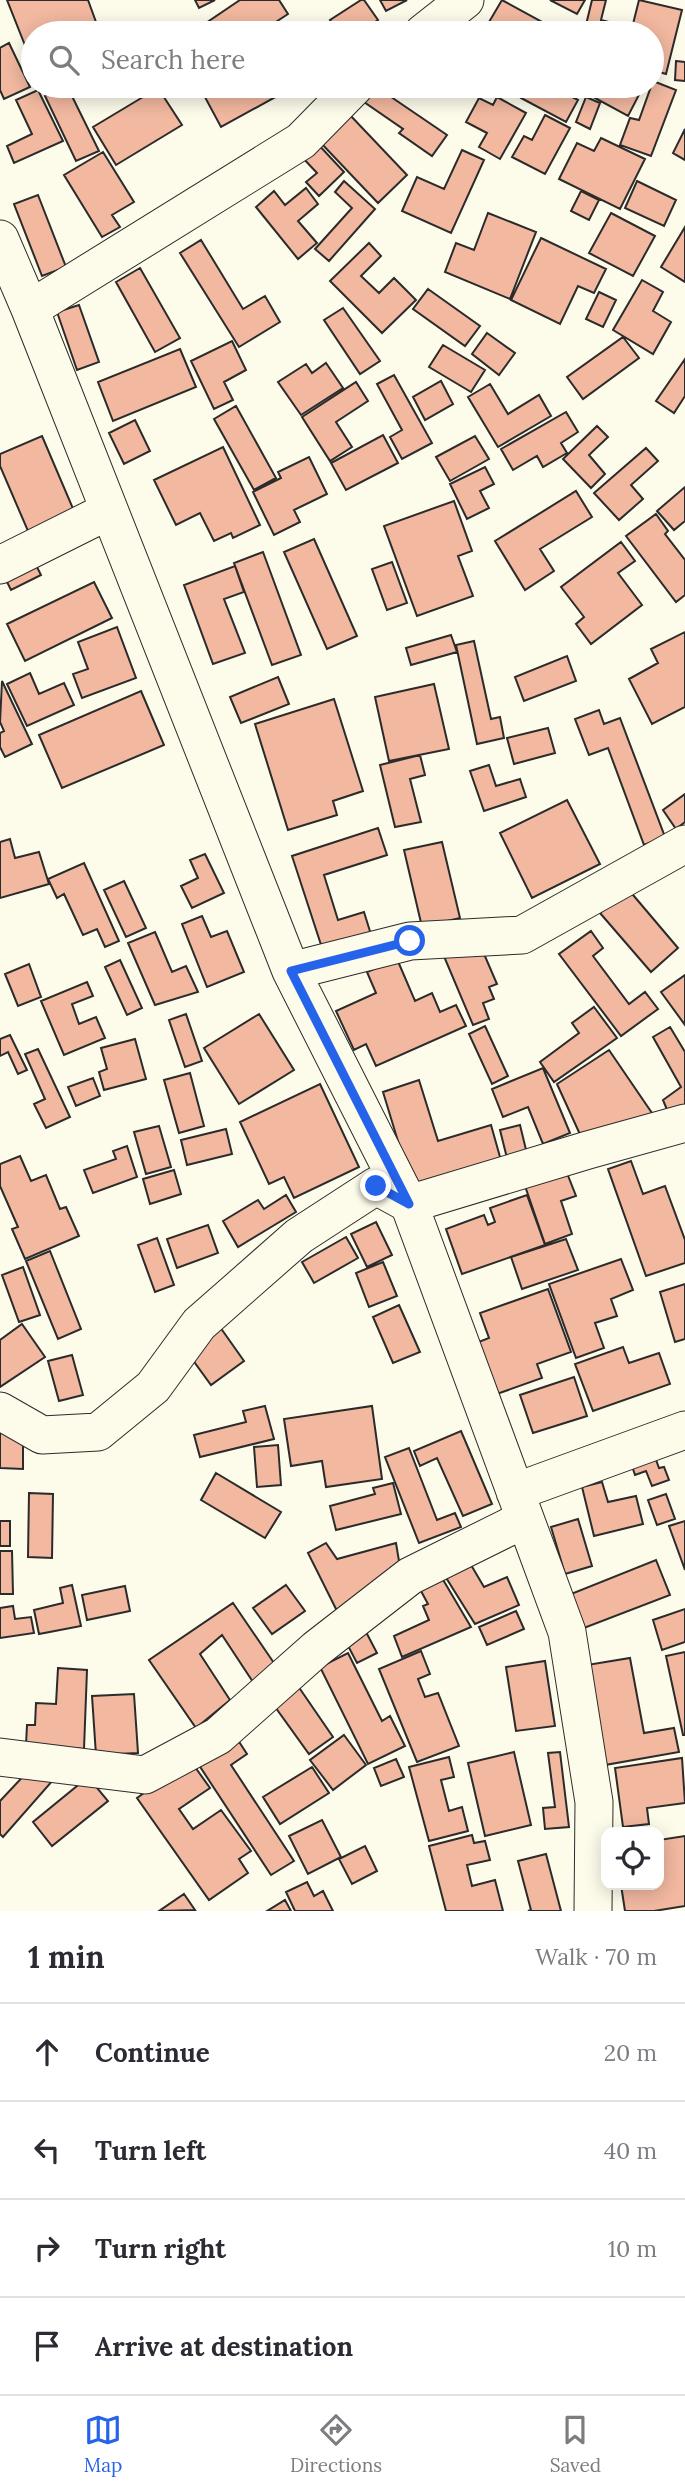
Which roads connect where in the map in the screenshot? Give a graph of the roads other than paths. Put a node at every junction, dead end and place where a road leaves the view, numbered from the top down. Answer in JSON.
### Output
{"nodes":[{"id":1,"x":465,"y":0,"type":"edge"},
{"id":2,"x":438,"y":21,"type":"edge"},
{"id":3,"x":340,"y":98,"type":"edge"},
{"id":4,"x":0,"y":239,"type":"edge"},
{"id":5,"x":30,"y":309,"type":"junction"},
{"id":6,"x":108,"y":510,"type":"junction"},
{"id":7,"x":0,"y":565,"type":"edge"},
{"id":8,"x":685,"y":844,"type":"edge"},
{"id":9,"x":291,"y":971,"type":"junction"},
{"id":10,"x":685,"y":1124,"type":"edge"},
{"id":11,"x":409,"y":1204,"type":"junction"},
{"id":12,"x":0,"y":1411,"type":"edge"},
{"id":13,"x":685,"y":1430,"type":"edge"},
{"id":14,"x":520,"y":1506,"type":"junction"},
{"id":15,"x":0,"y":1757,"type":"edge"},
{"id":16,"x":593,"y":1911,"type":"edge"}],
"edges":[{"from":1,"to":2,"type":"street"},
{"from":3,"to":5,"type":"street"},
{"from":4,"to":5,"type":"street"},
{"from":5,"to":6,"type":"street"},
{"from":6,"to":7,"type":"street"},
{"from":6,"to":9,"type":"street"},
{"from":8,"to":9,"type":"street"},
{"from":9,"to":11,"type":"street"},
{"from":10,"to":11,"type":"street"},
{"from":11,"to":12,"type":"street"},
{"from":11,"to":14,"type":"street"},
{"from":13,"to":14,"type":"street"},
{"from":14,"to":15,"type":"street"},
{"from":14,"to":16,"type":"street"}]}
